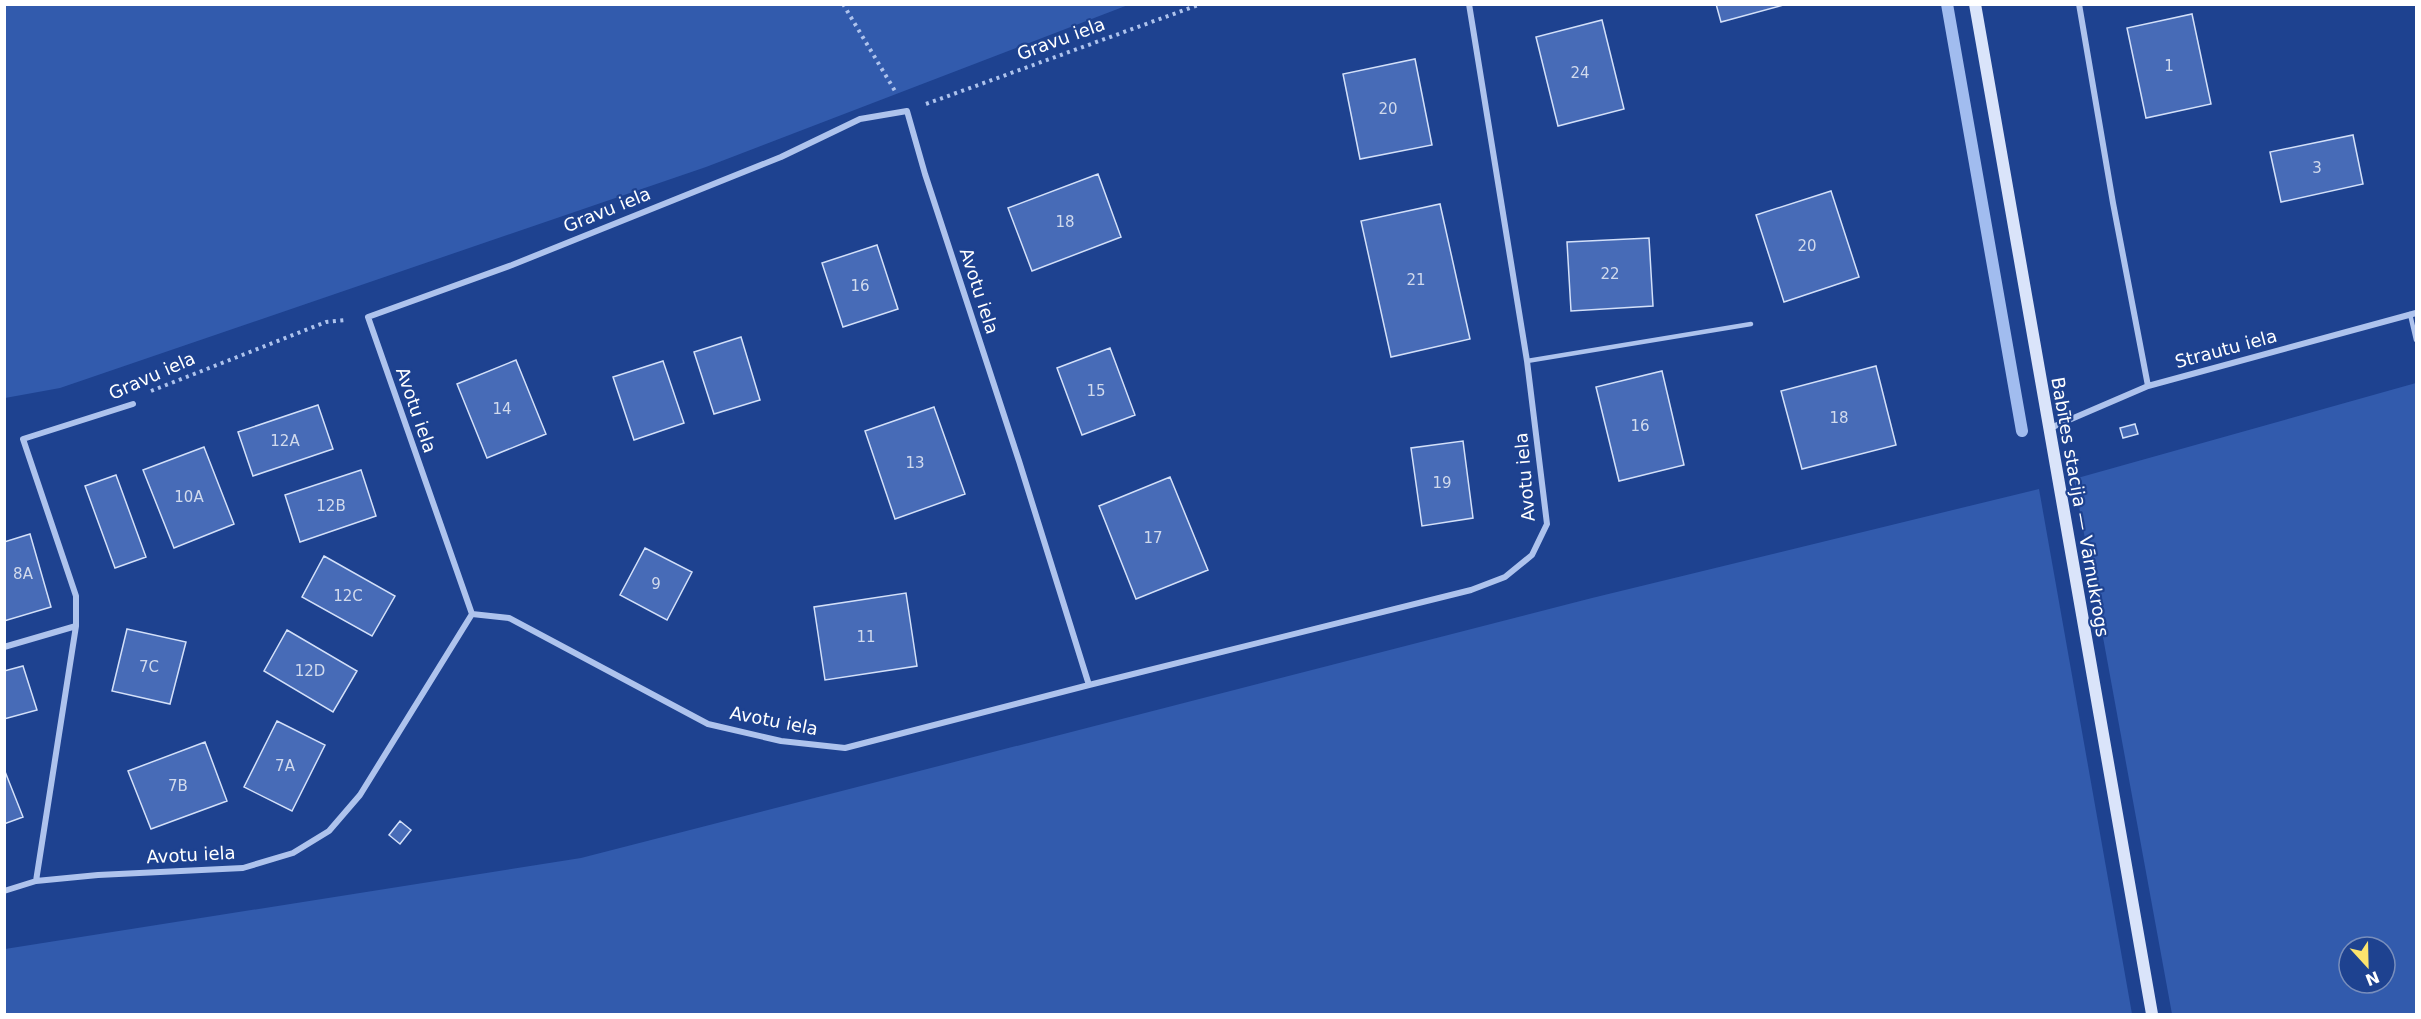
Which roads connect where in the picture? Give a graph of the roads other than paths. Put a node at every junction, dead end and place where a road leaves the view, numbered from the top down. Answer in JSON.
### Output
{"nodes":[{"id":1,"x":1469,"y":4,"type":"edge"},
{"id":2,"x":1975,"y":4,"type":"edge"},
{"id":3,"x":2079,"y":4,"type":"edge"},
{"id":4,"x":907,"y":111,"type":"joint"},
{"id":5,"x":2413,"y":314,"type":"edge"},
{"id":6,"x":368,"y":317,"type":"joint"},
{"id":7,"x":1751,"y":324,"type":"dead end"},
{"id":8,"x":2416,"y":340,"type":"edge"},
{"id":9,"x":1527,"y":361,"type":"junction"},
{"id":10,"x":2148,"y":386,"type":"junction"},
{"id":11,"x":133,"y":404,"type":"road end"},
{"id":12,"x":2048,"y":429,"type":"junction"},
{"id":13,"x":471,"y":614,"type":"junction"},
{"id":14,"x":76,"y":626,"type":"junction"},
{"id":15,"x":4,"y":646,"type":"edge"},
{"id":16,"x":1089,"y":685,"type":"junction"},
{"id":17,"x":36,"y":881,"type":"junction"},
{"id":18,"x":4,"y":891,"type":"edge"},
{"id":19,"x":2152,"y":1014,"type":"edge"}],
"edges":[{"from":1,"to":9,"type":"street","name":"Avotu iela"},
{"from":2,"to":12,"type":"main road","name":"Babītes stacija — Vārnukrogs"},
{"from":3,"to":10,"type":"street"},
{"from":4,"to":6,"type":"street","name":"Gravu iela"},
{"from":4,"to":16,"type":"street","name":"Avotu iela"},
{"from":5,"to":8,"type":"lane"},
{"from":5,"to":10,"type":"street","name":"Strautu iela"},
{"from":6,"to":13,"type":"street","name":"Avotu iela"},
{"from":7,"to":9,"type":"lane"},
{"from":9,"to":16,"type":"street","name":"Avotu iela"},
{"from":10,"to":12,"type":"street","name":"Strautu iela"},
{"from":11,"to":14,"type":"street","name":"Gravu iela"},
{"from":12,"to":19,"type":"main road","name":"Babītes stacija — Vārnukrogs"},
{"from":13,"to":16,"type":"street","name":"Avotu iela"},
{"from":13,"to":17,"type":"street","name":"Avotu iela"},
{"from":14,"to":15,"type":"street"},
{"from":14,"to":17,"type":"street"},
{"from":17,"to":18,"type":"street","name":"Avotu iela"}]}
